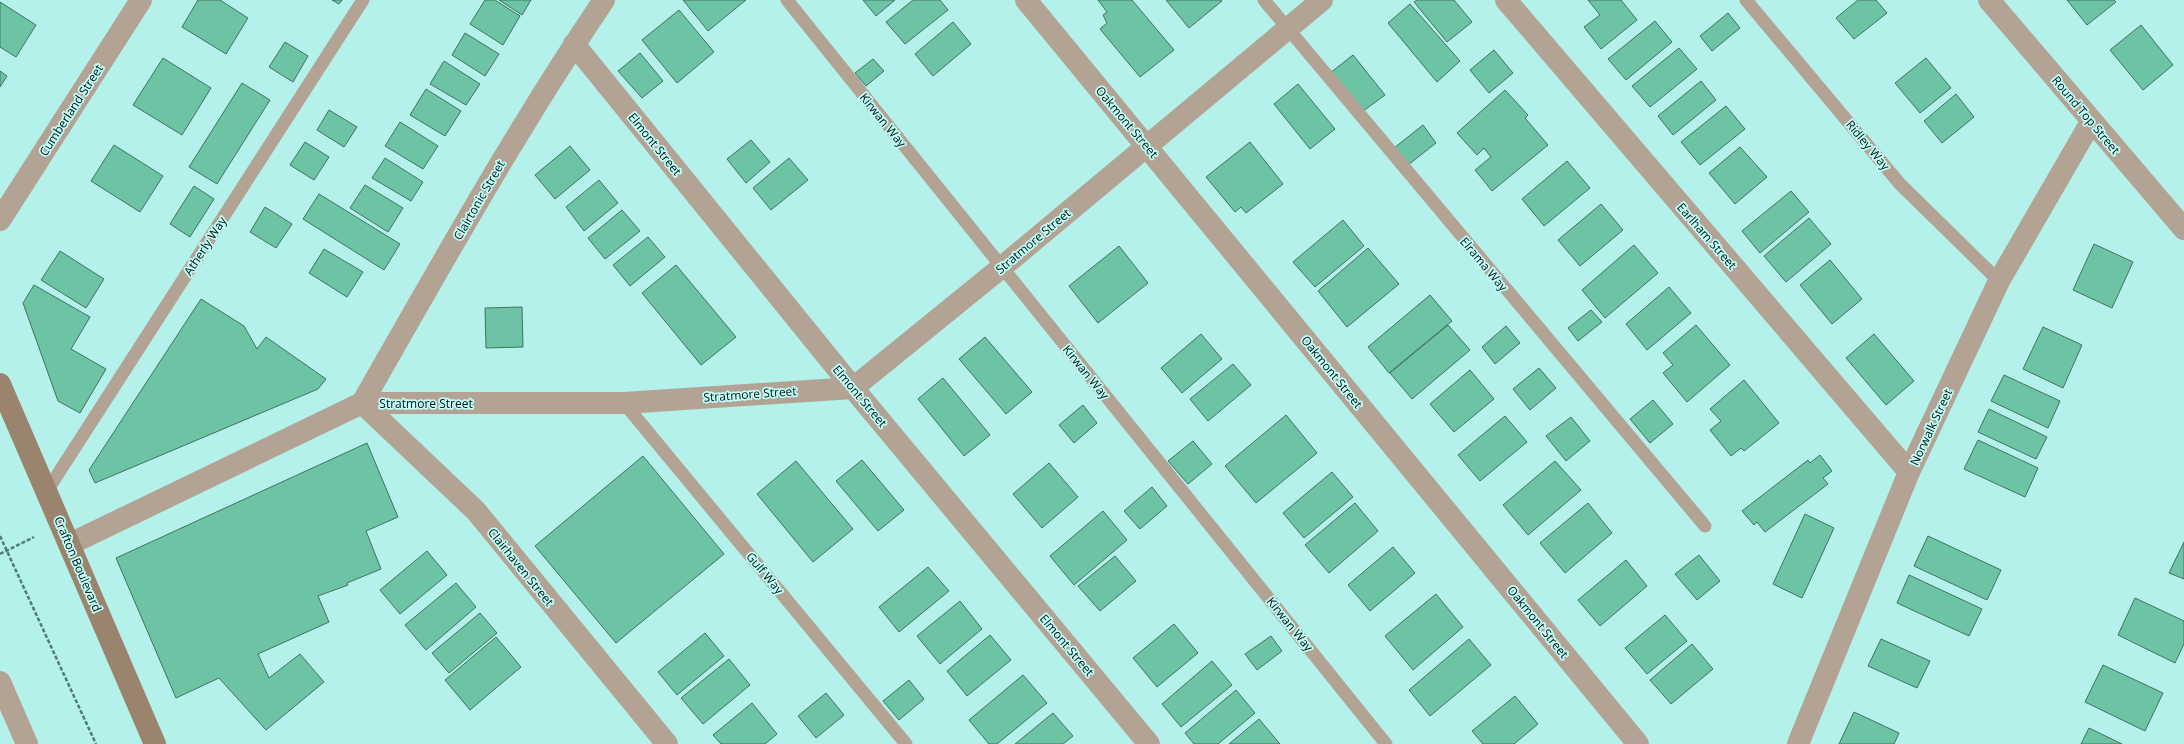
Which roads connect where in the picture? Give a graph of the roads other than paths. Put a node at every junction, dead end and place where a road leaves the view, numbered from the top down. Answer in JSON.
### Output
{"nodes":[{"id":1,"x":141,"y":0,"type":"edge"},
{"id":2,"x":363,"y":0,"type":"edge"},
{"id":3,"x":604,"y":0,"type":"edge"},
{"id":4,"x":787,"y":0,"type":"edge"},
{"id":5,"x":1026,"y":0,"type":"edge"},
{"id":6,"x":1264,"y":0,"type":"edge"},
{"id":7,"x":1322,"y":0,"type":"edge"},
{"id":8,"x":1506,"y":0,"type":"edge"},
{"id":9,"x":1746,"y":0,"type":"edge"},
{"id":10,"x":1989,"y":0,"type":"edge"},
{"id":11,"x":1287,"y":29,"type":"junction"},
{"id":12,"x":574,"y":44,"type":"junction"},
{"id":13,"x":2091,"y":122,"type":"junction"},
{"id":14,"x":1147,"y":146,"type":"junction"},
{"id":15,"x":0,"y":220,"type":"edge"},
{"id":16,"x":2184,"y":229,"type":"edge"},
{"id":17,"x":1002,"y":267,"type":"junction"},
{"id":18,"x":1999,"y":281,"type":"junction"},
{"id":19,"x":0,"y":384,"type":"edge"},
{"id":20,"x":853,"y":388,"type":"junction"},
{"id":21,"x":362,"y":403,"type":"junction"},
{"id":22,"x":624,"y":403,"type":"junction"},
{"id":23,"x":1909,"y":472,"type":"junction"},
{"id":24,"x":47,"y":491,"type":"junction"},
{"id":25,"x":1705,"y":526,"type":"dead end"},
{"id":26,"x":70,"y":544,"type":"junction"},
{"id":27,"x":0,"y":682,"type":"edge"},
{"id":28,"x":27,"y":744,"type":"edge"},
{"id":29,"x":155,"y":744,"type":"edge"},
{"id":30,"x":667,"y":744,"type":"edge"},
{"id":31,"x":906,"y":744,"type":"edge"},
{"id":32,"x":1149,"y":744,"type":"edge"},
{"id":33,"x":1386,"y":744,"type":"edge"},
{"id":34,"x":1638,"y":744,"type":"edge"},
{"id":35,"x":1798,"y":744,"type":"edge"}],
"edges":[{"from":1,"to":15,"type":"street","name":"Cumberland Street"},
{"from":2,"to":24,"type":"lane","name":"Atherly Way"},
{"from":3,"to":12,"type":"street","name":"Clairtonic Street"},
{"from":4,"to":17,"type":"lane","name":"Kirwan Way"},
{"from":5,"to":14,"type":"street","name":"Oakmont Street"},
{"from":6,"to":11,"type":"lane","name":"Elrama Way"},
{"from":7,"to":11,"type":"street","name":"Stratmore Street"},
{"from":8,"to":23,"type":"street","name":"Earlham Street"},
{"from":9,"to":18,"type":"lane","name":"Ridley Way"},
{"from":10,"to":13,"type":"street","name":"Round Top Street"},
{"from":11,"to":14,"type":"street","name":"Stratmore Street"},
{"from":11,"to":25,"type":"lane","name":"Elrama Way"},
{"from":12,"to":20,"type":"street","name":"Elmont Street"},
{"from":12,"to":21,"type":"street","name":"Clairtonic Street"},
{"from":13,"to":16,"type":"street","name":"Round Top Street"},
{"from":13,"to":18,"type":"street","name":"Norwalk Street"},
{"from":14,"to":17,"type":"street","name":"Stratmore Street"},
{"from":14,"to":34,"type":"street","name":"Oakmont Street"},
{"from":17,"to":20,"type":"street","name":"Stratmore Street"},
{"from":17,"to":33,"type":"lane","name":"Kirwan Way"},
{"from":18,"to":23,"type":"street","name":"Norwalk Street"},
{"from":19,"to":24,"type":"main road","name":"Crafton Boulevard"},
{"from":20,"to":22,"type":"street","name":"Stratmore Street"},
{"from":20,"to":32,"type":"street","name":"Elmont Street"},
{"from":21,"to":22,"type":"street","name":"Stratmore Street"},
{"from":21,"to":26,"type":"street","name":"Stratmore Street"},
{"from":21,"to":30,"type":"street","name":"Clairhaven Street"},
{"from":22,"to":31,"type":"lane","name":"Gulf Way"},
{"from":23,"to":35,"type":"street","name":"Norwalk Street"},
{"from":24,"to":26,"type":"main road","name":"Crafton Boulevard"},
{"from":26,"to":29,"type":"main road","name":"Crafton Boulevard"},
{"from":27,"to":28,"type":"street"}]}
